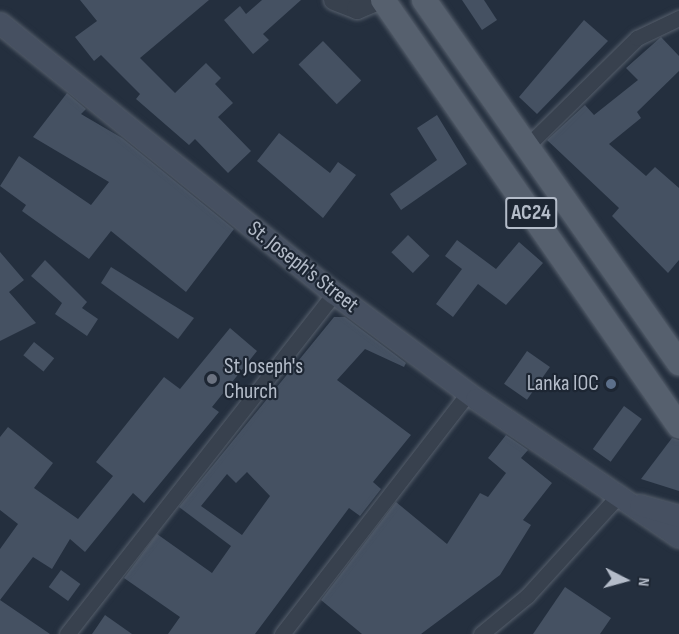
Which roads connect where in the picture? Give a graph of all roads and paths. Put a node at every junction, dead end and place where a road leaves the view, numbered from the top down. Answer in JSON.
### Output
{"nodes":[{"id":1,"x":334,"y":0,"type":"edge"},
{"id":2,"x":378,"y":0,"type":"edge"},
{"id":3,"x":383,"y":0,"type":"edge"},
{"id":4,"x":424,"y":0,"type":"edge"},
{"id":5,"x":679,"y":18,"type":"edge"},
{"id":6,"x":0,"y":22,"type":"edge"},
{"id":7,"x":527,"y":146,"type":"junction"},
{"id":8,"x":334,"y":293,"type":"junction"},
{"id":9,"x":679,"y":363,"type":"edge"},
{"id":10,"x":468,"y":393,"type":"junction"},
{"id":11,"x":679,"y":426,"type":"edge"},
{"id":12,"x":617,"y":498,"type":"junction"},
{"id":13,"x":679,"y":516,"type":"edge"},
{"id":14,"x":679,"y":537,"type":"edge"},
{"id":15,"x":67,"y":634,"type":"edge"},
{"id":16,"x":282,"y":634,"type":"edge"},
{"id":17,"x":481,"y":634,"type":"edge"}],
"edges":[{"from":1,"to":2,"type":"street"},
{"from":3,"to":11,"type":"main road","number":"AC24"},
{"from":4,"to":7,"type":"main road","number":"AC24"},
{"from":5,"to":7,"type":"street"},
{"from":6,"to":8,"type":"main road","name":"St. Joseph's Street"},
{"from":7,"to":9,"type":"main road","number":"AC24"},
{"from":8,"to":10,"type":"main road","name":"St. Joseph's Street"},
{"from":8,"to":15,"type":"street"},
{"from":10,"to":12,"type":"main road","name":"St. Joseph's Street"},
{"from":10,"to":16,"type":"street"},
{"from":12,"to":13,"type":"main road","name":"St. Joseph's Street"},
{"from":12,"to":14,"type":"main road","name":"St. Joseph's Street"},
{"from":12,"to":17,"type":"street"}]}
